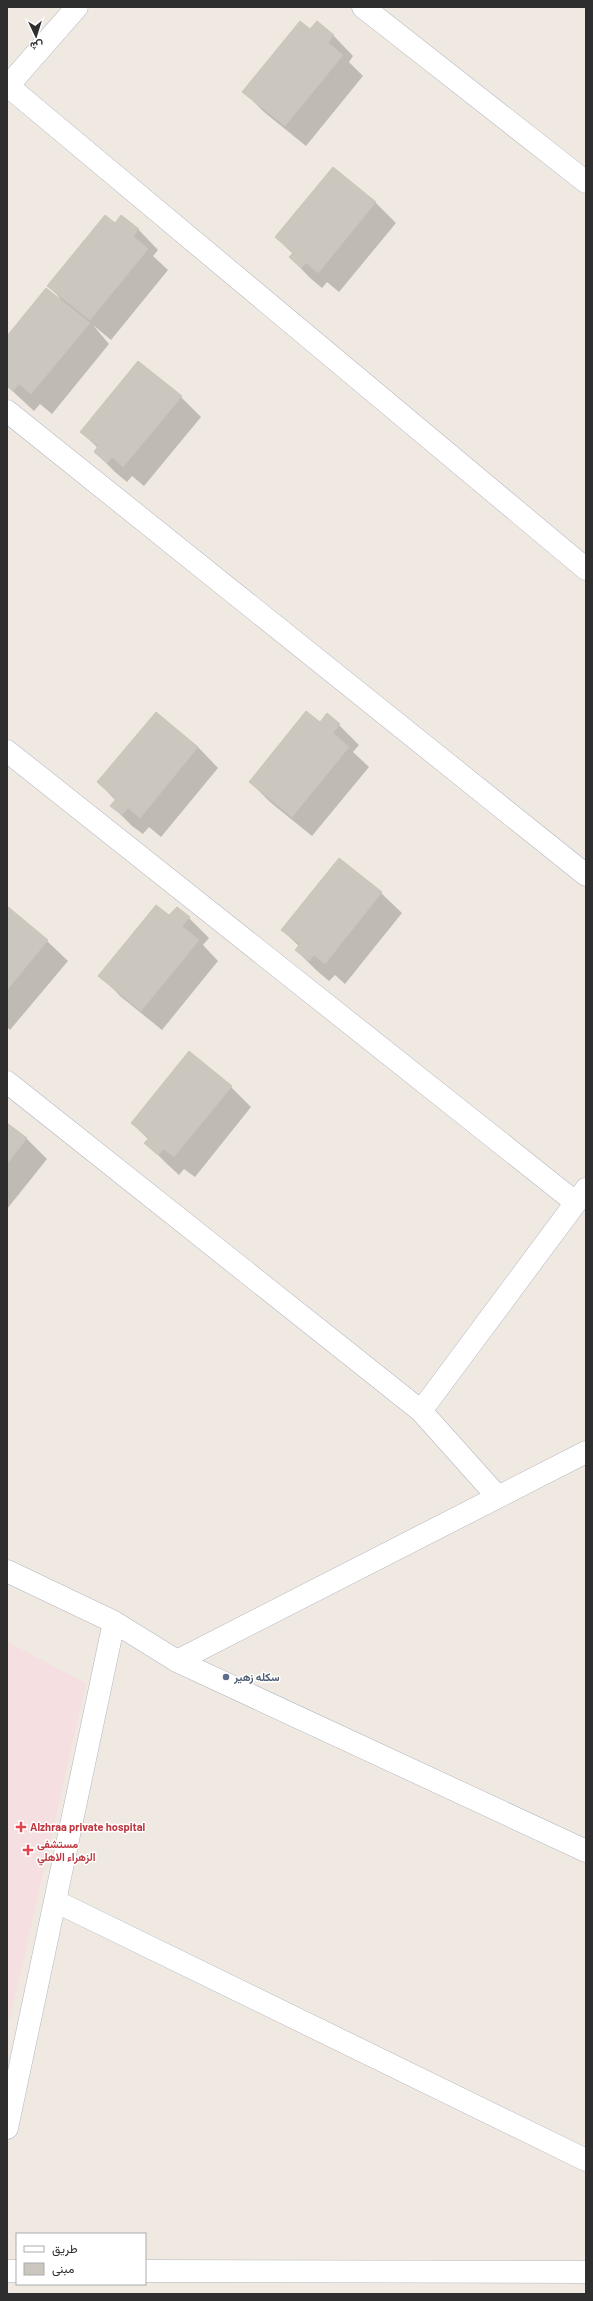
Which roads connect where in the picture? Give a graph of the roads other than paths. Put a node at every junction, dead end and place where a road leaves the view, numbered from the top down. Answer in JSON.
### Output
{"nodes":[{"id":1,"x":77,"y":7,"type":"edge"},
{"id":2,"x":363,"y":7,"type":"edge"},
{"id":3,"x":7,"y":86,"type":"edge"},
{"id":4,"x":586,"y":182,"type":"edge"},
{"id":5,"x":7,"y":411,"type":"edge"},
{"id":6,"x":586,"y":569,"type":"edge"},
{"id":7,"x":7,"y":751,"type":"edge"},
{"id":8,"x":586,"y":875,"type":"edge"},
{"id":9,"x":7,"y":1082,"type":"edge"},
{"id":10,"x":580,"y":1196,"type":"edge"},
{"id":11,"x":421,"y":1410,"type":"junction"},
{"id":12,"x":586,"y":1452,"type":"edge"},
{"id":13,"x":497,"y":1496,"type":"junction"},
{"id":14,"x":7,"y":1571,"type":"edge"},
{"id":15,"x":114,"y":1622,"type":"junction"},
{"id":16,"x":177,"y":1661,"type":"junction"},
{"id":17,"x":586,"y":1851,"type":"edge"},
{"id":18,"x":55,"y":1901,"type":"junction"},
{"id":19,"x":7,"y":2128,"type":"edge"},
{"id":20,"x":586,"y":2160,"type":"edge"},
{"id":21,"x":146,"y":2271,"type":"edge"},
{"id":22,"x":586,"y":2272,"type":"edge"}],
"edges":[{"from":1,"to":3,"type":"street"},
{"from":2,"to":4,"type":"street"},
{"from":3,"to":6,"type":"street"},
{"from":5,"to":8,"type":"street"},
{"from":7,"to":10,"type":"street"},
{"from":9,"to":11,"type":"street"},
{"from":10,"to":11,"type":"street"},
{"from":11,"to":13,"type":"street"},
{"from":12,"to":13,"type":"street"},
{"from":13,"to":16,"type":"street"},
{"from":14,"to":15,"type":"street"},
{"from":15,"to":16,"type":"street"},
{"from":15,"to":18,"type":"street"},
{"from":16,"to":17,"type":"street"},
{"from":18,"to":19,"type":"street"},
{"from":18,"to":20,"type":"street"},
{"from":21,"to":22,"type":"street"}]}
